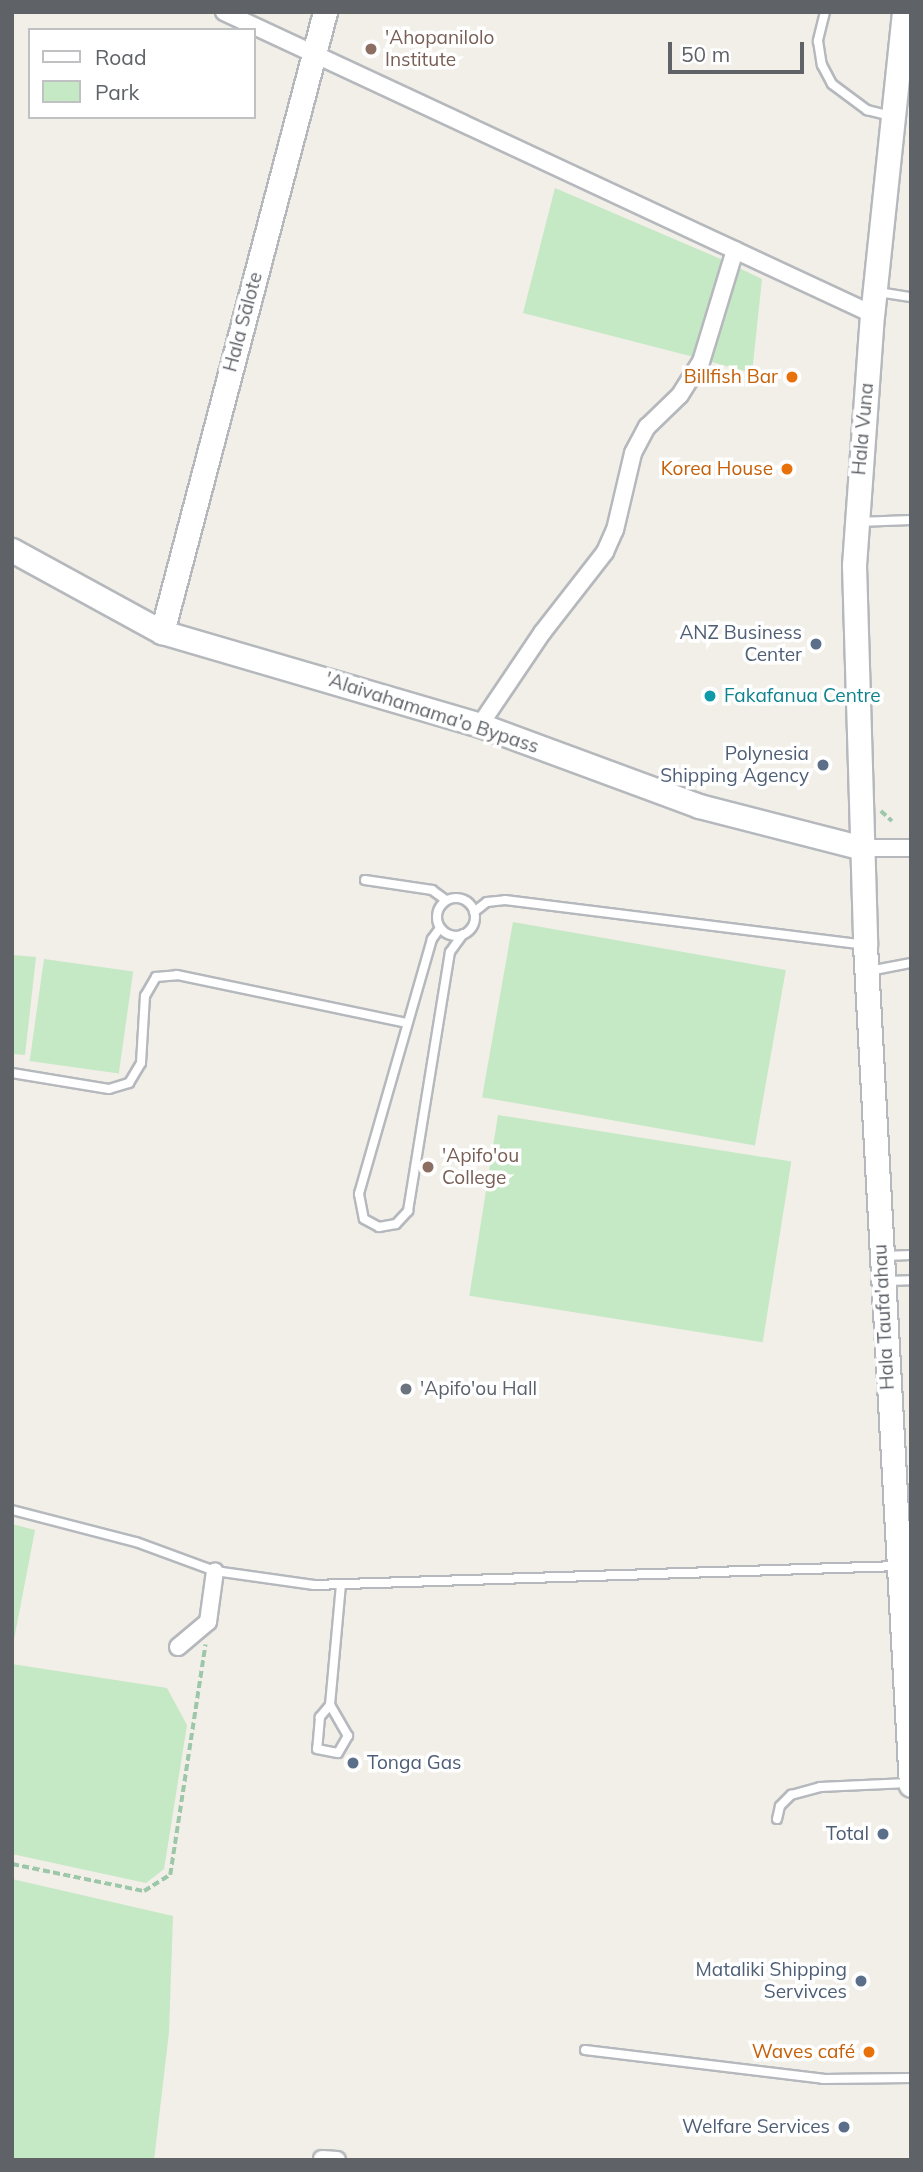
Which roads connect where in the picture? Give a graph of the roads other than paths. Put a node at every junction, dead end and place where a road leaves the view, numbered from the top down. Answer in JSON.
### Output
{"nodes":[{"id":1,"x":224,"y":12,"type":"edge"},
{"id":2,"x":325,"y":12,"type":"edge"},
{"id":3,"x":825,"y":12,"type":"edge"},
{"id":4,"x":904,"y":12,"type":"edge"},
{"id":5,"x":314,"y":54,"type":"junction"},
{"id":6,"x":893,"y":116,"type":"junction"},
{"id":7,"x":735,"y":250,"type":"junction"},
{"id":8,"x":911,"y":298,"type":"edge"},
{"id":9,"x":873,"y":302,"type":"junction"},
{"id":10,"x":911,"y":520,"type":"edge"},
{"id":11,"x":856,"y":522,"type":"junction"},
{"id":12,"x":12,"y":550,"type":"edge"},
{"id":13,"x":162,"y":632,"type":"junction"},
{"id":14,"x":480,"y":725,"type":"junction"},
{"id":15,"x":863,"y":848,"type":"junction"},
{"id":16,"x":911,"y":848,"type":"edge"},
{"id":17,"x":365,"y":880,"type":"dead end"},
{"id":18,"x":446,"y":900,"type":"junction"},
{"id":19,"x":474,"y":912,"type":"junction"},
{"id":20,"x":440,"y":928,"type":"junction"},
{"id":21,"x":463,"y":934,"type":"junction"},
{"id":22,"x":865,"y":945,"type":"junction"},
{"id":23,"x":911,"y":963,"type":"edge"},
{"id":24,"x":866,"y":972,"type":"junction"},
{"id":25,"x":407,"y":1023,"type":"junction"},
{"id":26,"x":12,"y":1073,"type":"edge"},
{"id":27,"x":911,"y":1255,"type":"edge"},
{"id":28,"x":881,"y":1257,"type":"junction"},
{"id":29,"x":911,"y":1280,"type":"edge"},
{"id":30,"x":882,"y":1281,"type":"junction"},
{"id":31,"x":12,"y":1510,"type":"edge"},
{"id":32,"x":898,"y":1566,"type":"junction"},
{"id":33,"x":215,"y":1571,"type":"junction"},
{"id":34,"x":341,"y":1585,"type":"junction"},
{"id":35,"x":178,"y":1647,"type":"dead end"},
{"id":36,"x":330,"y":1705,"type":"junction"},
{"id":37,"x":911,"y":1784,"type":"edge"},
{"id":38,"x":777,"y":1819,"type":"dead end"},
{"id":39,"x":586,"y":2050,"type":"dead end"},
{"id":40,"x":911,"y":2078,"type":"edge"}],
"edges":[{"from":1,"to":5,"type":"street"},
{"from":2,"to":5,"type":"main road","name":"Hala Sālote"},
{"from":3,"to":6,"type":"lane"},
{"from":4,"to":6,"type":"main road","name":"Hala Vuna"},
{"from":5,"to":7,"type":"street"},
{"from":5,"to":13,"type":"main road","name":"Hala Sālote"},
{"from":6,"to":9,"type":"main road","name":"Hala Vuna"},
{"from":7,"to":9,"type":"street"},
{"from":7,"to":14,"type":"street"},
{"from":8,"to":9,"type":"lane"},
{"from":9,"to":11,"type":"main road","name":"Hala Vuna"},
{"from":10,"to":11,"type":"lane"},
{"from":11,"to":15,"type":"main road","name":"Hala Vuna"},
{"from":12,"to":13,"type":"main road","name":"'Alaivahamama'o Bypass"},
{"from":13,"to":14,"type":"main road","name":"'Alaivahamama'o Bypass"},
{"from":14,"to":15,"type":"main road","name":"'Alaivahamama'o Bypass"},
{"from":15,"to":16,"type":"street"},
{"from":15,"to":22,"type":"main road","name":"Hala Taufa'ahau"},
{"from":17,"to":18,"type":"lane"},
{"from":18,"to":19,"type":"lane"},
{"from":18,"to":20,"type":"lane"},
{"from":19,"to":21,"type":"lane"},
{"from":19,"to":22,"type":"lane"},
{"from":20,"to":21,"type":"lane"},
{"from":20,"to":25,"type":"lane"},
{"from":21,"to":25,"type":"lane"},
{"from":22,"to":24,"type":"main road","name":"Hala Taufa'ahau"},
{"from":23,"to":24,"type":"lane"},
{"from":24,"to":28,"type":"main road","name":"Hala Taufa'ahau"},
{"from":25,"to":26,"type":"lane"},
{"from":27,"to":28,"type":"lane"},
{"from":28,"to":30,"type":"main road","name":"Hala Taufa'ahau"},
{"from":29,"to":30,"type":"lane"},
{"from":30,"to":32,"type":"main road","name":"Hala Taufa'ahau"},
{"from":31,"to":33,"type":"lane"},
{"from":32,"to":34,"type":"lane"},
{"from":32,"to":37,"type":"main road","name":"Hala Taufa'ahau"},
{"from":33,"to":34,"type":"lane"},
{"from":33,"to":35,"type":"street"},
{"from":34,"to":36,"type":"lane"},
{"from":36,"to":36,"type":"lane"},
{"from":37,"to":38,"type":"lane"},
{"from":39,"to":40,"type":"lane"}]}
